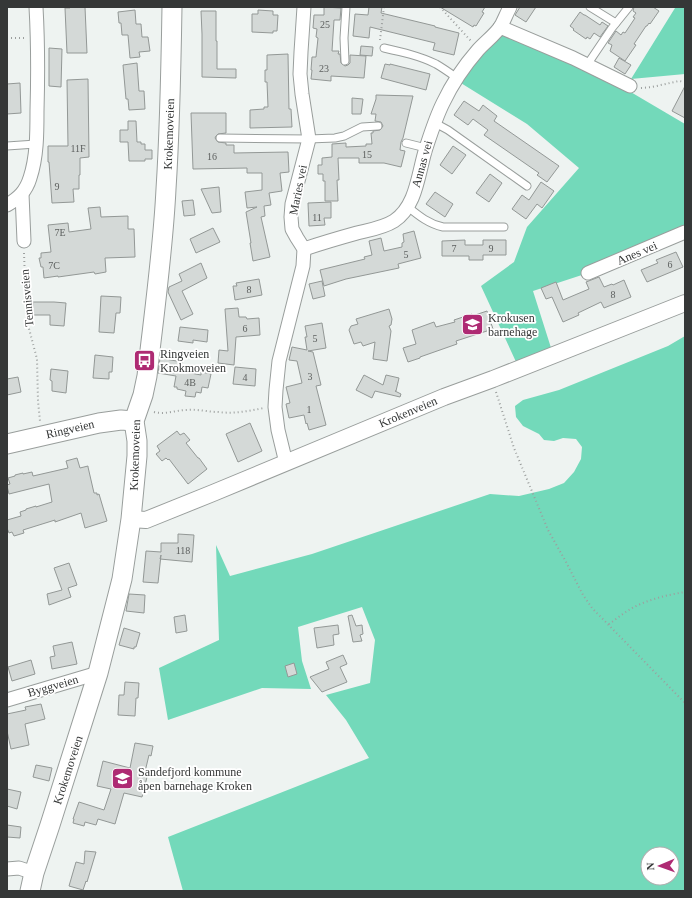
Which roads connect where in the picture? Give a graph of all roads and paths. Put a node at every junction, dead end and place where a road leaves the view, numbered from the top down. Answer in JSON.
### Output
{"nodes":[{"id":1,"x":36,"y":7,"type":"edge"},
{"id":2,"x":172,"y":7,"type":"edge"},
{"id":3,"x":304,"y":7,"type":"edge"},
{"id":4,"x":346,"y":7,"type":"edge"},
{"id":5,"x":384,"y":7,"type":"edge"},
{"id":6,"x":440,"y":7,"type":"edge"},
{"id":7,"x":510,"y":7,"type":"edge"},
{"id":8,"x":590,"y":7,"type":"edge"},
{"id":9,"x":629,"y":7,"type":"edge"},
{"id":10,"x":616,"y":23,"type":"junction"},
{"id":11,"x":500,"y":27,"type":"junction"},
{"id":12,"x":7,"y":38,"type":"edge"},
{"id":13,"x":38,"y":38,"type":"junction"},
{"id":14,"x":384,"y":48,"type":"joint"},
{"id":15,"x":478,"y":50,"type":"junction"},
{"id":16,"x":345,"y":61,"type":"dead end"},
{"id":17,"x":587,"y":65,"type":"junction"},
{"id":18,"x":458,"y":78,"type":"junction"},
{"id":19,"x":685,"y":82,"type":"edge"},
{"id":20,"x":630,"y":86,"type":"joint"},
{"id":21,"x":435,"y":123,"type":"junction"},
{"id":22,"x":378,"y":126,"type":"dead end"},
{"id":23,"x":220,"y":138,"type":"dead end"},
{"id":24,"x":309,"y":139,"type":"junction"},
{"id":25,"x":406,"y":143,"type":"dead end"},
{"id":26,"x":36,"y":144,"type":"junction"},
{"id":27,"x":7,"y":146,"type":"edge"},
{"id":28,"x":426,"y":148,"type":"junction"},
{"id":29,"x":527,"y":186,"type":"dead end"},
{"id":30,"x":22,"y":194,"type":"junction"},
{"id":31,"x":7,"y":205,"type":"edge"},
{"id":32,"x":408,"y":208,"type":"junction"},
{"id":33,"x":504,"y":227,"type":"dead end"},
{"id":34,"x":685,"y":232,"type":"edge"},
{"id":35,"x":24,"y":242,"type":"joint"},
{"id":36,"x":304,"y":249,"type":"junction"},
{"id":37,"x":588,"y":273,"type":"dead end"},
{"id":38,"x":685,"y":303,"type":"edge"},
{"id":39,"x":493,"y":379,"type":"junction"},
{"id":40,"x":275,"y":407,"type":"junction"},
{"id":41,"x":141,"y":416,"type":"junction"},
{"id":42,"x":40,"y":423,"type":"dead end"},
{"id":43,"x":7,"y":444,"type":"edge"},
{"id":44,"x":286,"y":463,"type":"junction"},
{"id":45,"x":131,"y":519,"type":"junction"},
{"id":46,"x":685,"y":592,"type":"edge"},
{"id":47,"x":609,"y":624,"type":"junction"},
{"id":48,"x":98,"y":673,"type":"junction"},
{"id":49,"x":7,"y":700,"type":"edge"},
{"id":50,"x":685,"y":703,"type":"edge"},
{"id":51,"x":7,"y":869,"type":"edge"},
{"id":52,"x":32,"y":882,"type":"edge"}],
"edges":[{"from":1,"to":13,"type":"street"},
{"from":2,"to":41,"type":"main road","name":"Krokemoveien"},
{"from":3,"to":24,"type":"street","name":"Maries vei"},
{"from":4,"to":16,"type":"lane"},
{"from":5,"to":14,"type":"path"},
{"from":6,"to":15,"type":"path"},
{"from":7,"to":11,"type":"street","name":"Annas vei"},
{"from":8,"to":10,"type":"lane"},
{"from":9,"to":10,"type":"lane"},
{"from":10,"to":17,"type":"lane"},
{"from":11,"to":15,"type":"street","name":"Annas vei"},
{"from":11,"to":17,"type":"street"},
{"from":12,"to":13,"type":"path"},
{"from":13,"to":26,"type":"street"},
{"from":14,"to":18,"type":"lane"},
{"from":15,"to":18,"type":"street","name":"Annas vei"},
{"from":17,"to":20,"type":"street"},
{"from":18,"to":21,"type":"street","name":"Annas vei"},
{"from":19,"to":20,"type":"path"},
{"from":21,"to":28,"type":"street","name":"Annas vei"},
{"from":21,"to":29,"type":"lane"},
{"from":22,"to":24,"type":"lane"},
{"from":23,"to":24,"type":"lane"},
{"from":24,"to":36,"type":"street","name":"Maries vei"},
{"from":25,"to":28,"type":"lane"},
{"from":26,"to":27,"type":"lane"},
{"from":26,"to":30,"type":"street"},
{"from":28,"to":32,"type":"street","name":"Annas vei"},
{"from":30,"to":31,"type":"street"},
{"from":30,"to":35,"type":"street"},
{"from":32,"to":33,"type":"lane"},
{"from":32,"to":36,"type":"street","name":"Annas vei"},
{"from":34,"to":37,"type":"street","name":"Anes vei"},
{"from":35,"to":42,"type":"path","name":"Tennisveien"},
{"from":36,"to":40,"type":"street"},
{"from":38,"to":39,"type":"street","name":"Krokenveien"},
{"from":39,"to":44,"type":"street","name":"Krokenveien"},
{"from":39,"to":47,"type":"path"},
{"from":40,"to":41,"type":"path"},
{"from":40,"to":44,"type":"street"},
{"from":41,"to":43,"type":"main road","name":"Ringveien"},
{"from":41,"to":45,"type":"main road","name":"Krokemoveien"},
{"from":44,"to":45,"type":"street","name":"Krokenveien"},
{"from":45,"to":48,"type":"main road","name":"Krokemoveien"},
{"from":46,"to":47,"type":"path"},
{"from":47,"to":50,"type":"path"},
{"from":48,"to":49,"type":"street","name":"Byggveien"},
{"from":48,"to":52,"type":"main road","name":"Krokemoveien"},
{"from":51,"to":52,"type":"street"}]}
